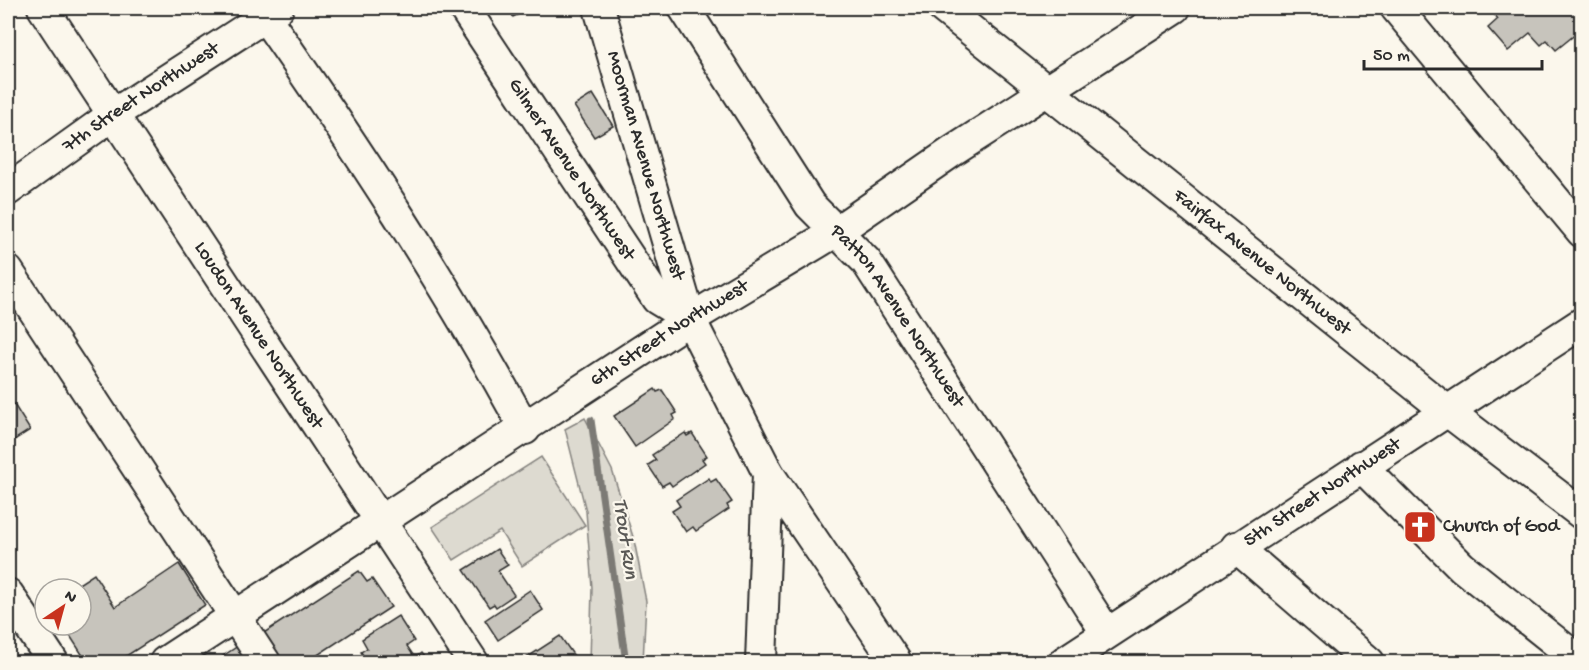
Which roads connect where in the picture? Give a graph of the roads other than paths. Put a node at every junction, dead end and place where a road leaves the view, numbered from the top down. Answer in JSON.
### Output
{"nodes":[{"id":1,"x":43,"y":8,"type":"edge"},
{"id":2,"x":464,"y":8,"type":"edge"},
{"id":3,"x":599,"y":8,"type":"edge"},
{"id":4,"x":684,"y":8,"type":"edge"},
{"id":5,"x":943,"y":8,"type":"edge"},
{"id":6,"x":1396,"y":8,"type":"edge"},
{"id":7,"x":1171,"y":9,"type":"edge"},
{"id":8,"x":267,"y":10,"type":"edge"},
{"id":9,"x":1046,"y":90,"type":"junction"},
{"id":10,"x":114,"y":114,"type":"junction"},
{"id":11,"x":8,"y":190,"type":"edge"},
{"id":12,"x":837,"y":231,"type":"junction"},
{"id":13,"x":1581,"y":232,"type":"edge"},
{"id":14,"x":8,"y":271,"type":"edge"},
{"id":15,"x":690,"y":319,"type":"junction"},
{"id":16,"x":1581,"y":322,"type":"edge"},
{"id":17,"x":1446,"y":410,"type":"junction"},
{"id":18,"x":525,"y":429,"type":"junction"},
{"id":19,"x":1361,"y":465,"type":"junction"},
{"id":20,"x":768,"y":473,"type":"junction"},
{"id":21,"x":1581,"y":514,"type":"edge"},
{"id":22,"x":382,"y":522,"type":"junction"},
{"id":23,"x":1236,"y":547,"type":"junction"},
{"id":24,"x":8,"y":594,"type":"edge"},
{"id":25,"x":234,"y":617,"type":"junction"},
{"id":26,"x":1090,"y":651,"type":"edge"},
{"id":27,"x":53,"y":663,"type":"edge"},
{"id":28,"x":165,"y":663,"type":"edge"},
{"id":29,"x":265,"y":663,"type":"edge"},
{"id":30,"x":473,"y":663,"type":"edge"},
{"id":31,"x":761,"y":663,"type":"edge"},
{"id":32,"x":896,"y":663,"type":"edge"},
{"id":33,"x":1369,"y":663,"type":"edge"},
{"id":34,"x":1581,"y":663,"type":"edge"}],
"edges":[{"from":1,"to":10,"type":"street","name":"Loudon Avenue Northwest"},
{"from":2,"to":15,"type":"street","name":"Gilmer Avenue Northwest"},
{"from":3,"to":15,"type":"street","name":"Moorman Avenue Northwest"},
{"from":4,"to":12,"type":"street","name":"Patton Avenue Northwest"},
{"from":5,"to":9,"type":"street","name":"Fairfax Avenue Northwest"},
{"from":6,"to":13,"type":"street"},
{"from":7,"to":9,"type":"street","name":"6th Street Northwest"},
{"from":8,"to":10,"type":"street","name":"7th Street Northwest"},
{"from":8,"to":18,"type":"street"},
{"from":9,"to":12,"type":"street","name":"6th Street Northwest"},
{"from":9,"to":17,"type":"street","name":"Fairfax Avenue Northwest"},
{"from":10,"to":11,"type":"street","name":"7th Street Northwest"},
{"from":10,"to":22,"type":"street","name":"Loudon Avenue Northwest"},
{"from":12,"to":15,"type":"street","name":"6th Street Northwest"},
{"from":12,"to":26,"type":"street","name":"Patton Avenue Northwest"},
{"from":14,"to":25,"type":"street"},
{"from":15,"to":18,"type":"street","name":"6th Street Northwest"},
{"from":15,"to":20,"type":"street","name":"Moorman Avenue Northwest"},
{"from":16,"to":17,"type":"street","name":"5th Street Northwest"},
{"from":17,"to":19,"type":"street","name":"5th Street Northwest"},
{"from":17,"to":21,"type":"street","name":"Fairfax Avenue Northwest"},
{"from":18,"to":22,"type":"street","name":"6th Street Northwest"},
{"from":19,"to":23,"type":"street","name":"5th Street Northwest"},
{"from":19,"to":34,"type":"street"},
{"from":20,"to":31,"type":"street","name":"Moorman Avenue Northwest"},
{"from":20,"to":32,"type":"street"},
{"from":22,"to":25,"type":"street","name":"6th Street Northwest"},
{"from":22,"to":30,"type":"street","name":"Loudon Avenue Northwest"},
{"from":23,"to":26,"type":"street","name":"5th Street Northwest"},
{"from":23,"to":33,"type":"street"},
{"from":24,"to":27,"type":"street"},
{"from":25,"to":28,"type":"street","name":"6th Street Northwest"},
{"from":25,"to":29,"type":"street"}]}
